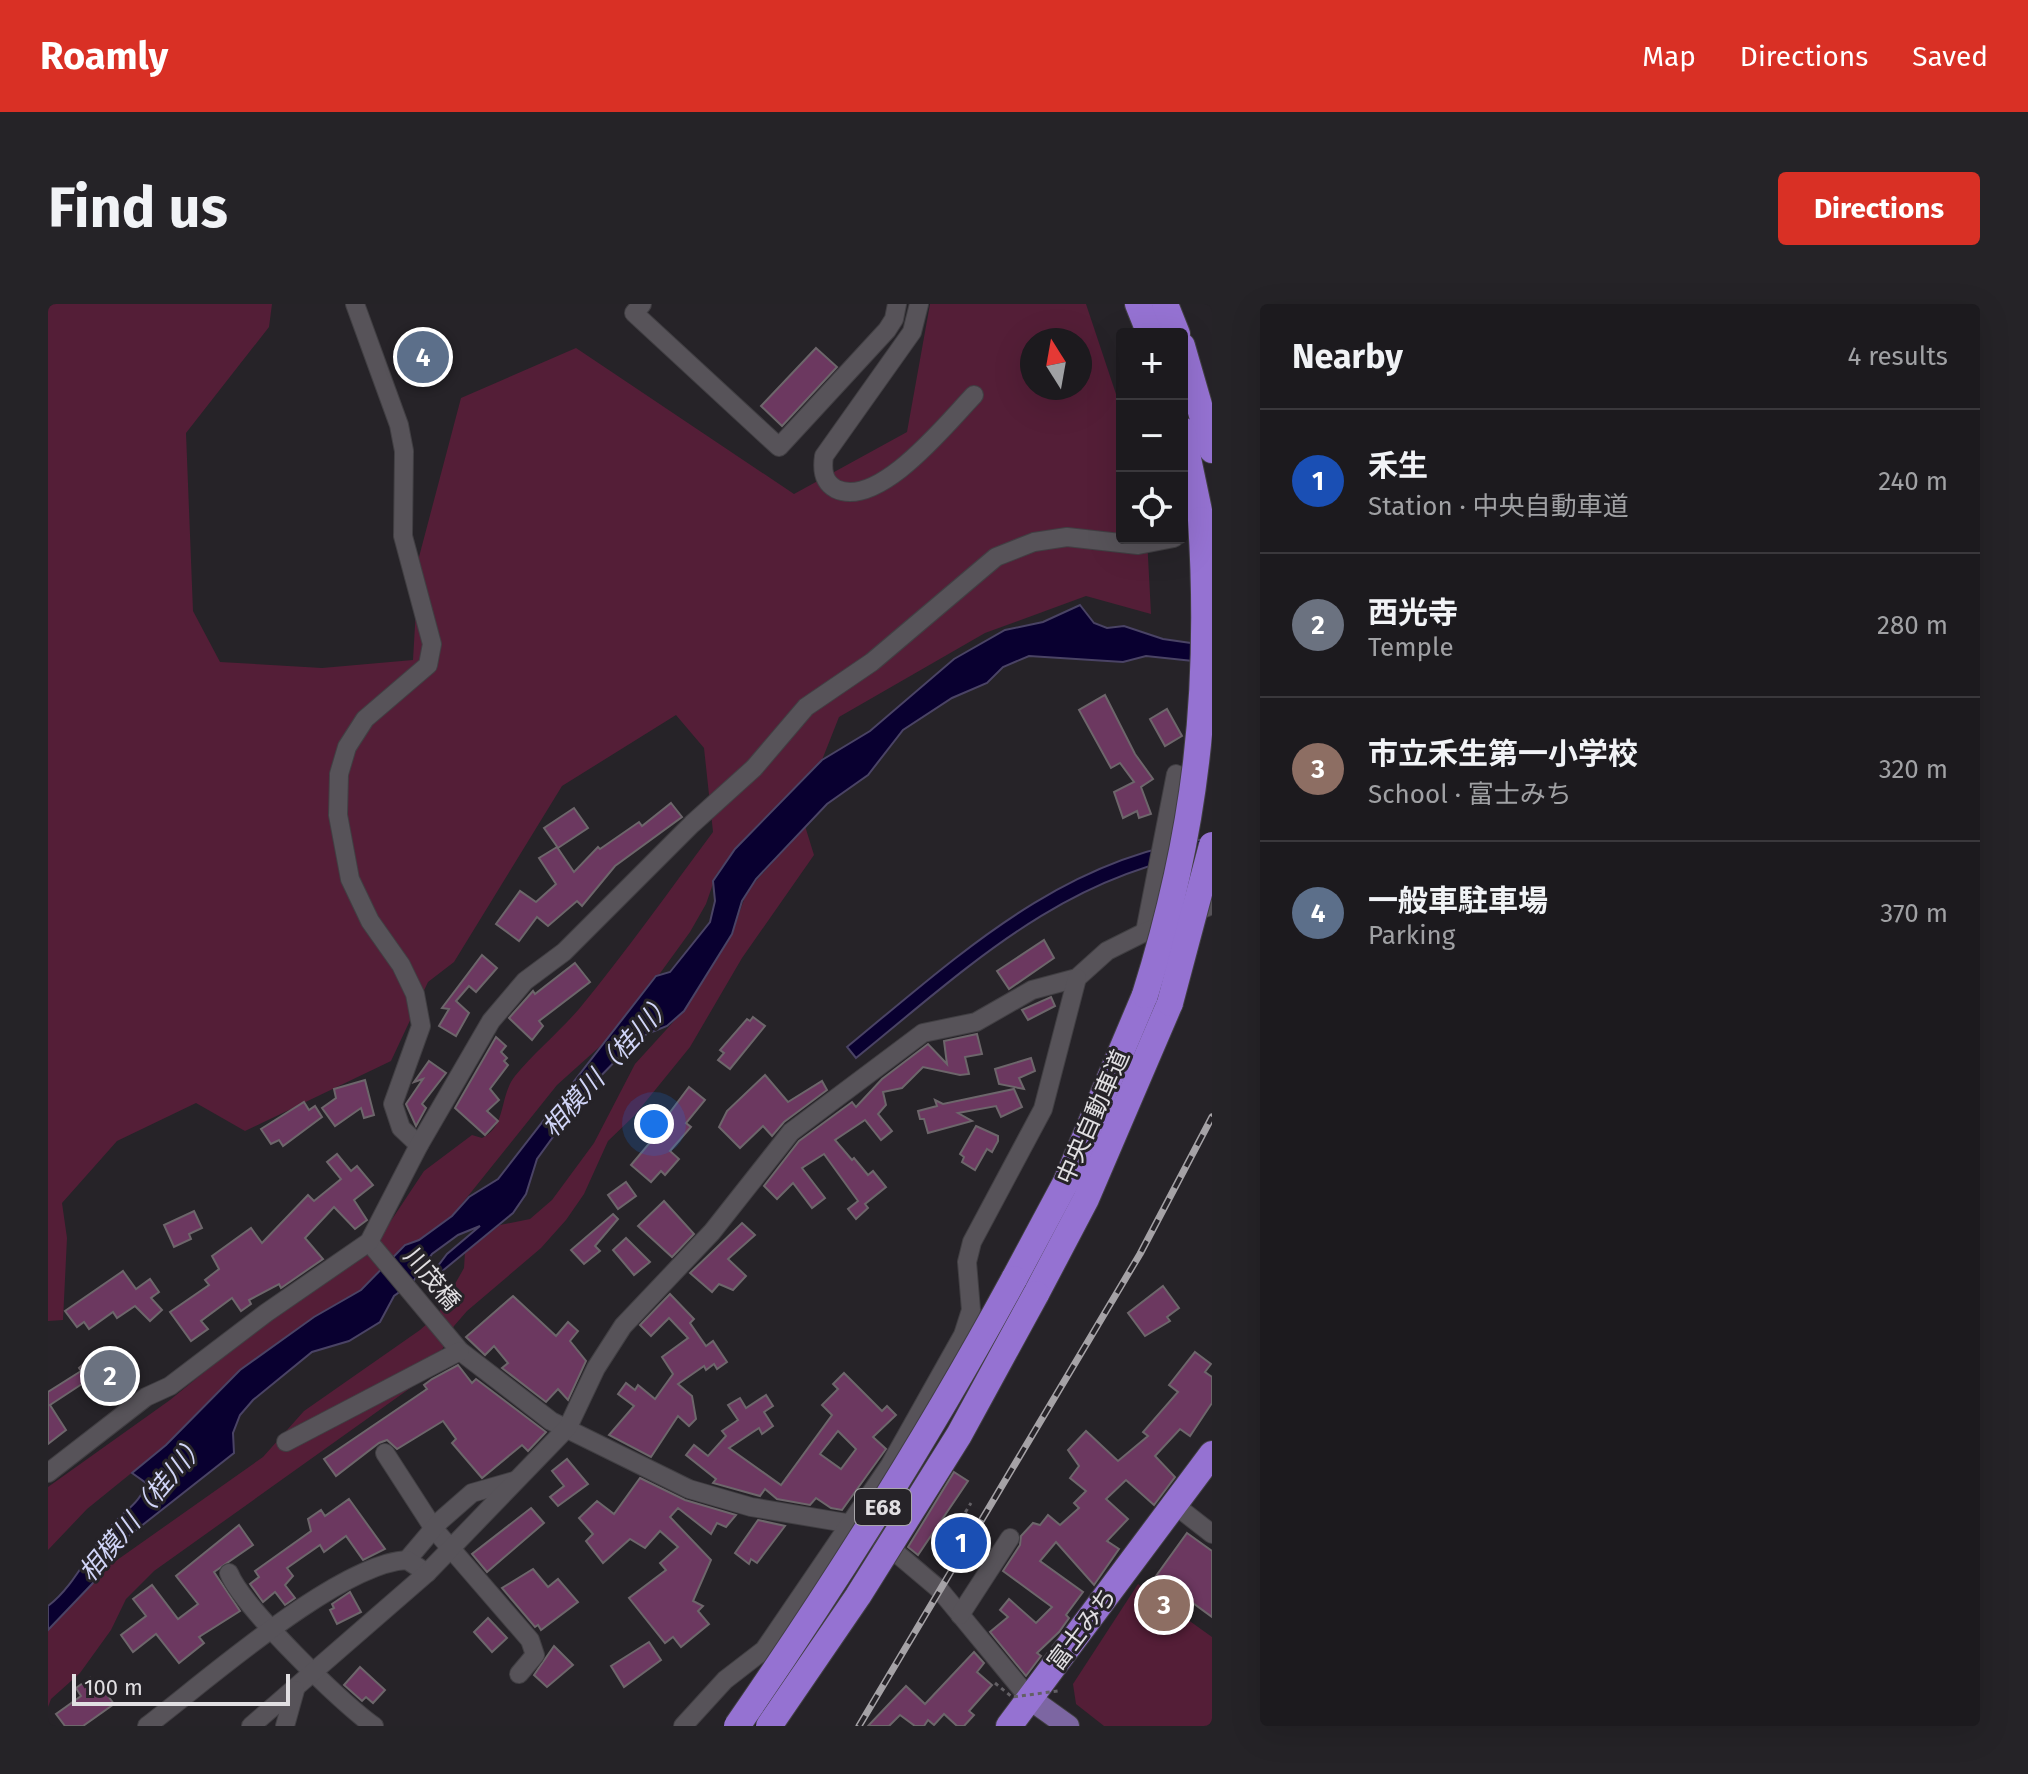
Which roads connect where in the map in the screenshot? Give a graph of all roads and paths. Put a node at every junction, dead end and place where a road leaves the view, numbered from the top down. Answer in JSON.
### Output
{"nodes":[{"id":1,"x":355,"y":304,"type":"edge"},
{"id":2,"x":642,"y":304,"type":"edge"},
{"id":3,"x":897,"y":304,"type":"edge"},
{"id":4,"x":919,"y":304,"type":"edge"},
{"id":5,"x":1138,"y":304,"type":"edge"},
{"id":6,"x":1165,"y":304,"type":"edge"},
{"id":7,"x":1148,"y":328,"type":"edge"},
{"id":8,"x":1175,"y":328,"type":"edge"},
{"id":9,"x":1188,"y":367,"type":"edge"},
{"id":10,"x":974,"y":395,"type":"dead end"},
{"id":11,"x":1212,"y":450,"type":"edge"},
{"id":12,"x":1188,"y":466,"type":"edge"},
{"id":13,"x":1198,"y":526,"type":"edge"},
{"id":14,"x":1116,"y":543,"type":"edge"},
{"id":15,"x":1176,"y":774,"type":"dead end"},
{"id":16,"x":1212,"y":845,"type":"edge"},
{"id":17,"x":1212,"y":905,"type":"edge"},
{"id":18,"x":1145,"y":932,"type":"junction"},
{"id":19,"x":1077,"y":978,"type":"junction"},
{"id":20,"x":1158,"y":999,"type":"junction"},
{"id":21,"x":419,"y":1145,"type":"junction"},
{"id":22,"x":372,"y":1246,"type":"junction"},
{"id":23,"x":1025,"y":1286,"type":"junction"},
{"id":24,"x":456,"y":1345,"type":"junction"},
{"id":25,"x":568,"y":1427,"type":"junction"},
{"id":26,"x":286,"y":1442,"type":"dead end"},
{"id":27,"x":385,"y":1453,"type":"dead end"},
{"id":28,"x":1212,"y":1454,"type":"edge"},
{"id":29,"x":48,"y":1473,"type":"edge"},
{"id":30,"x":517,"y":1480,"type":"junction"},
{"id":31,"x":971,"y":1503,"type":"dead end"},
{"id":32,"x":1175,"y":1505,"type":"junction"},
{"id":33,"x":852,"y":1524,"type":"junction"},
{"id":34,"x":434,"y":1529,"type":"junction"},
{"id":35,"x":1212,"y":1534,"type":"edge"},
{"id":36,"x":1010,"y":1538,"type":"dead end"},
{"id":37,"x":450,"y":1549,"type":"junction"},
{"id":38,"x":407,"y":1560,"type":"junction"},
{"id":39,"x":964,"y":1560,"type":"dead end"},
{"id":40,"x":229,"y":1573,"type":"dead end"},
{"id":41,"x":427,"y":1573,"type":"junction"},
{"id":42,"x":960,"y":1615,"type":"junction"},
{"id":43,"x":274,"y":1630,"type":"junction"},
{"id":44,"x":746,"y":1667,"type":"junction"},
{"id":45,"x":315,"y":1673,"type":"junction"},
{"id":46,"x":519,"y":1674,"type":"dead end"},
{"id":47,"x":1059,"y":1679,"type":"dead end"},
{"id":48,"x":995,"y":1683,"type":"dead end"},
{"id":49,"x":295,"y":1690,"type":"junction"},
{"id":50,"x":1029,"y":1698,"type":"junction"},
{"id":51,"x":147,"y":1726,"type":"edge"},
{"id":52,"x":251,"y":1726,"type":"edge"},
{"id":53,"x":285,"y":1726,"type":"edge"},
{"id":54,"x":374,"y":1726,"type":"edge"},
{"id":55,"x":683,"y":1726,"type":"edge"},
{"id":56,"x":737,"y":1726,"type":"edge"},
{"id":57,"x":769,"y":1726,"type":"edge"},
{"id":58,"x":785,"y":1726,"type":"edge"},
{"id":59,"x":1009,"y":1726,"type":"edge"},
{"id":60,"x":1068,"y":1726,"type":"edge"}],
"edges":[{"from":1,"to":21,"type":"street"},
{"from":2,"to":3,"type":"street"},
{"from":4,"to":10,"type":"street"},
{"from":5,"to":7,"type":"highway"},
{"from":6,"to":8,"type":"highway"},
{"from":9,"to":11,"type":"highway"},
{"from":12,"to":13,"type":"highway","name":"中央自動車道","number":"E68"},
{"from":13,"to":20,"type":"highway","name":"中央自動車道","number":"E68","bridge":true},
{"from":14,"to":21,"type":"street"},
{"from":15,"to":18,"type":"street"},
{"from":16,"to":20,"type":"highway","name":"中央自動車道","number":"E68","bridge":true},
{"from":17,"to":18,"type":"street"},
{"from":18,"to":19,"type":"street"},
{"from":19,"to":25,"type":"street"},
{"from":19,"to":33,"type":"street"},
{"from":20,"to":23,"type":"highway","name":"中央自動車道","number":"E68"},
{"from":21,"to":22,"type":"street"},
{"from":22,"to":24,"type":"street","name":"川茂橋"},
{"from":22,"to":29,"type":"street"},
{"from":23,"to":56,"type":"highway","name":"中央自動車道","number":"E68","bridge":true},
{"from":23,"to":57,"type":"highway","name":"中央自動車道","number":"E68","bridge":true},
{"from":24,"to":25,"type":"street","name":"川茂橋"},
{"from":24,"to":26,"type":"street"},
{"from":25,"to":30,"type":"street"},
{"from":25,"to":33,"type":"street","name":"川茂橋"},
{"from":27,"to":34,"type":"street"},
{"from":28,"to":32,"type":"highway","name":"富士みち"},
{"from":30,"to":34,"type":"street"},
{"from":30,"to":37,"type":"street"},
{"from":31,"to":39,"type":"path","bridge":true},
{"from":32,"to":35,"type":"street"},
{"from":32,"to":50,"type":"highway","name":"富士みち"},
{"from":33,"to":42,"type":"street"},
{"from":33,"to":44,"type":"street"},
{"from":34,"to":37,"type":"street"},
{"from":34,"to":38,"type":"street"},
{"from":36,"to":42,"type":"street"},
{"from":37,"to":41,"type":"street"},
{"from":37,"to":46,"type":"street"},
{"from":38,"to":41,"type":"street"},
{"from":38,"to":43,"type":"street"},
{"from":40,"to":43,"type":"street"},
{"from":41,"to":45,"type":"street"},
{"from":42,"to":50,"type":"street"},
{"from":43,"to":45,"type":"street"},
{"from":43,"to":51,"type":"street"},
{"from":44,"to":55,"type":"street"},
{"from":44,"to":58,"type":"street"},
{"from":45,"to":49,"type":"street"},
{"from":45,"to":54,"type":"street"},
{"from":47,"to":48,"type":"path","bridge":true},
{"from":49,"to":52,"type":"street"},
{"from":49,"to":53,"type":"street"},
{"from":50,"to":59,"type":"highway","name":"富士みち"},
{"from":50,"to":60,"type":"main road"}]}
